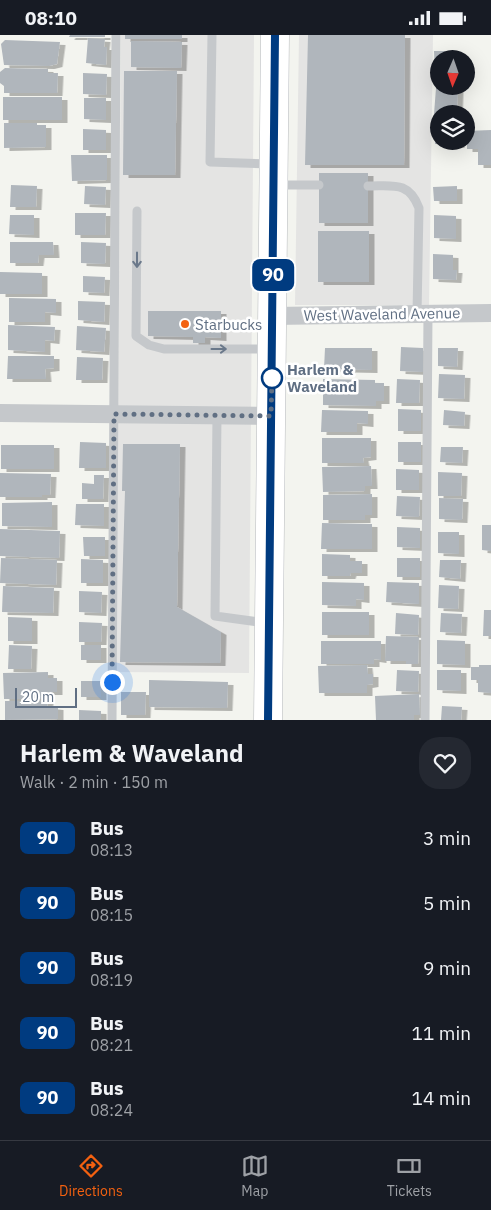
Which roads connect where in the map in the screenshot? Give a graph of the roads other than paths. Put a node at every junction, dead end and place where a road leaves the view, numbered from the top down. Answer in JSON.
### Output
{"nodes":[{"id":1,"x":116,"y":35,"type":"edge"},
{"id":2,"x":212,"y":35,"type":"edge"},
{"id":3,"x":275,"y":35,"type":"edge"},
{"id":4,"x":274,"y":175,"type":"junction"},
{"id":5,"x":319,"y":185,"type":"dead end"},
{"id":6,"x":368,"y":186,"type":"dead end"},
{"id":7,"x":137,"y":211,"type":"dead end"},
{"id":8,"x":491,"y":313,"type":"edge"},
{"id":9,"x":422,"y":314,"type":"junction"},
{"id":10,"x":272,"y":316,"type":"junction"},
{"id":11,"x":272,"y":349,"type":"junction"},
{"id":12,"x":0,"y":413,"type":"edge"},
{"id":13,"x":114,"y":414,"type":"junction"},
{"id":14,"x":217,"y":415,"type":"junction"},
{"id":15,"x":271,"y":416,"type":"junction"},
{"id":16,"x":269,"y":624,"type":"junction"},
{"id":17,"x":112,"y":720,"type":"edge"},
{"id":18,"x":268,"y":720,"type":"edge"},
{"id":19,"x":425,"y":720,"type":"edge"}],
"edges":[{"from":1,"to":13,"type":"lane"},
{"from":2,"to":4,"type":"lane"},
{"from":3,"to":4,"type":"main road"},
{"from":4,"to":5,"type":"lane"},
{"from":4,"to":10,"type":"main road"},
{"from":6,"to":9,"type":"lane"},
{"from":7,"to":11,"type":"lane","one_way":true},
{"from":8,"to":9,"type":"street","name":"West Waveland Avenue"},
{"from":9,"to":10,"type":"street","name":"West Waveland Avenue"},
{"from":9,"to":19,"type":"lane"},
{"from":10,"to":11,"type":"main road"},
{"from":11,"to":15,"type":"main road"},
{"from":12,"to":13,"type":"street"},
{"from":13,"to":14,"type":"street"},
{"from":13,"to":17,"type":"lane"},
{"from":14,"to":15,"type":"street"},
{"from":14,"to":16,"type":"lane"},
{"from":15,"to":16,"type":"main road"},
{"from":16,"to":18,"type":"main road"}]}
